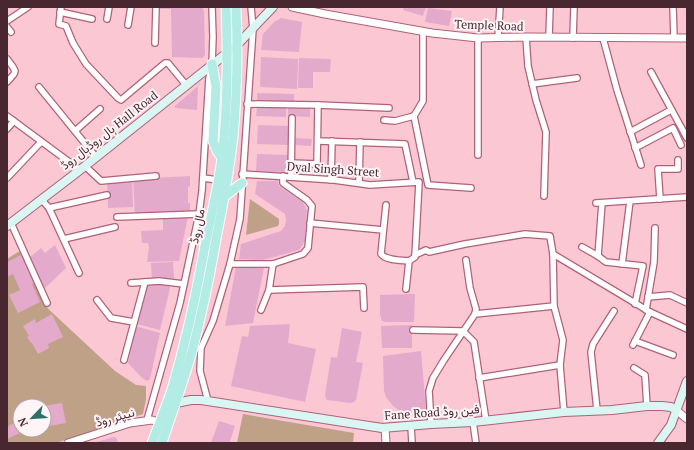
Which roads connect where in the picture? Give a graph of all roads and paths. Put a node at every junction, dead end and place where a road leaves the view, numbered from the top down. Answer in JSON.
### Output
{"nodes":[{"id":1,"x":28,"y":7,"type":"edge"},
{"id":2,"x":109,"y":7,"type":"edge"},
{"id":3,"x":131,"y":7,"type":"edge"},
{"id":4,"x":156,"y":7,"type":"edge"},
{"id":5,"x":212,"y":7,"type":"edge"},
{"id":6,"x":226,"y":7,"type":"edge"},
{"id":7,"x":236,"y":7,"type":"edge"},
{"id":8,"x":251,"y":7,"type":"edge"},
{"id":9,"x":273,"y":7,"type":"edge"},
{"id":10,"x":292,"y":7,"type":"edge"},
{"id":11,"x":500,"y":7,"type":"edge"},
{"id":12,"x":550,"y":7,"type":"edge"},
{"id":13,"x":574,"y":7,"type":"edge"},
{"id":14,"x":673,"y":7,"type":"edge"},
{"id":15,"x":61,"y":10,"type":"edge"},
{"id":16,"x":92,"y":19,"type":"dead end"},
{"id":17,"x":107,"y":19,"type":"dead end"},
{"id":18,"x":7,"y":21,"type":"edge"},
{"id":19,"x":128,"y":25,"type":"dead end"},
{"id":20,"x":253,"y":29,"type":"junction"},
{"id":21,"x":423,"y":32,"type":"junction"},
{"id":22,"x":526,"y":37,"type":"junction"},
{"id":23,"x":549,"y":37,"type":"junction"},
{"id":24,"x":478,"y":38,"type":"junction"},
{"id":25,"x":498,"y":38,"type":"junction"},
{"id":26,"x":574,"y":38,"type":"junction"},
{"id":27,"x":603,"y":38,"type":"junction"},
{"id":28,"x":674,"y":38,"type":"junction"},
{"id":29,"x":687,"y":38,"type":"edge"},
{"id":30,"x":155,"y":42,"type":"dead end"},
{"id":31,"x":237,"y":45,"type":"junction"},
{"id":32,"x":226,"y":54,"type":"junction"},
{"id":33,"x":7,"y":59,"type":"edge"},
{"id":34,"x":212,"y":64,"type":"junction"},
{"id":35,"x":650,"y":72,"type":"dead end"},
{"id":36,"x":577,"y":78,"type":"dead end"},
{"id":37,"x":7,"y":82,"type":"edge"},
{"id":38,"x":532,"y":84,"type":"junction"},
{"id":39,"x":186,"y":85,"type":"junction"},
{"id":40,"x":39,"y":87,"type":"dead end"},
{"id":41,"x":247,"y":104,"type":"junction"},
{"id":42,"x":318,"y":105,"type":"junction"},
{"id":43,"x":389,"y":108,"type":"dead end"},
{"id":44,"x":100,"y":109,"type":"dead end"},
{"id":45,"x":672,"y":110,"type":"junction"},
{"id":46,"x":7,"y":116,"type":"edge"},
{"id":47,"x":414,"y":116,"type":"junction"},
{"id":48,"x":292,"y":118,"type":"dead end"},
{"id":49,"x":384,"y":120,"type":"dead end"},
{"id":50,"x":14,"y":121,"type":"junction"},
{"id":51,"x":7,"y":129,"type":"edge"},
{"id":52,"x":75,"y":130,"type":"junction"},
{"id":53,"x":630,"y":132,"type":"junction"},
{"id":54,"x":687,"y":138,"type":"edge"},
{"id":55,"x":318,"y":140,"type":"junction"},
{"id":56,"x":332,"y":141,"type":"junction"},
{"id":57,"x":42,"y":142,"type":"junction"},
{"id":58,"x":360,"y":142,"type":"junction"},
{"id":59,"x":681,"y":145,"type":"dead end"},
{"id":60,"x":635,"y":148,"type":"junction"},
{"id":61,"x":478,"y":155,"type":"dead end"},
{"id":62,"x":96,"y":157,"type":"junction"},
{"id":63,"x":222,"y":158,"type":"junction"},
{"id":64,"x":678,"y":160,"type":"dead end"},
{"id":65,"x":291,"y":163,"type":"junction"},
{"id":66,"x":641,"y":165,"type":"dead end"},
{"id":67,"x":82,"y":168,"type":"junction"},
{"id":68,"x":242,"y":174,"type":"junction"},
{"id":69,"x":156,"y":176,"type":"dead end"},
{"id":70,"x":283,"y":176,"type":"junction"},
{"id":71,"x":291,"y":177,"type":"junction"},
{"id":72,"x":7,"y":178,"type":"edge"},
{"id":73,"x":203,"y":178,"type":"junction"},
{"id":74,"x":218,"y":180,"type":"junction"},
{"id":75,"x":331,"y":180,"type":"junction"},
{"id":76,"x":413,"y":182,"type":"junction"},
{"id":77,"x":242,"y":183,"type":"junction"},
{"id":78,"x":359,"y":183,"type":"junction"},
{"id":79,"x":471,"y":188,"type":"dead end"},
{"id":80,"x":107,"y":195,"type":"dead end"},
{"id":81,"x":544,"y":196,"type":"dead end"},
{"id":82,"x":224,"y":197,"type":"junction"},
{"id":83,"x":687,"y":197,"type":"edge"},
{"id":84,"x":41,"y":199,"type":"junction"},
{"id":85,"x":660,"y":199,"type":"junction"},
{"id":86,"x":630,"y":201,"type":"junction"},
{"id":87,"x":386,"y":205,"type":"dead end"},
{"id":88,"x":50,"y":208,"type":"junction"},
{"id":89,"x":199,"y":214,"type":"junction"},
{"id":90,"x":117,"y":218,"type":"dead end"},
{"id":91,"x":310,"y":223,"type":"junction"},
{"id":92,"x":9,"y":224,"type":"edge"},
{"id":93,"x":116,"y":228,"type":"dead end"},
{"id":94,"x":655,"y":228,"type":"dead end"},
{"id":95,"x":383,"y":230,"type":"junction"},
{"id":96,"x":64,"y":239,"type":"junction"},
{"id":97,"x":582,"y":247,"type":"dead end"},
{"id":98,"x":553,"y":254,"type":"junction"},
{"id":99,"x":415,"y":256,"type":"junction"},
{"id":100,"x":598,"y":256,"type":"junction"},
{"id":101,"x":466,"y":260,"type":"dead end"},
{"id":102,"x":409,"y":261,"type":"junction"},
{"id":103,"x":230,"y":264,"type":"junction"},
{"id":104,"x":273,"y":264,"type":"junction"},
{"id":105,"x":622,"y":264,"type":"junction"},
{"id":106,"x":79,"y":273,"type":"dead end"},
{"id":107,"x":144,"y":282,"type":"junction"},
{"id":108,"x":130,"y":283,"type":"dead end"},
{"id":109,"x":184,"y":284,"type":"junction"},
{"id":110,"x":406,"y":289,"type":"dead end"},
{"id":111,"x":268,"y":290,"type":"junction"},
{"id":112,"x":648,"y":297,"type":"junction"},
{"id":113,"x":97,"y":300,"type":"dead end"},
{"id":114,"x":47,"y":303,"type":"dead end"},
{"id":115,"x":687,"y":303,"type":"edge"},
{"id":116,"x":636,"y":304,"type":"junction"},
{"id":117,"x":554,"y":306,"type":"junction"},
{"id":118,"x":364,"y":308,"type":"dead end"},
{"id":119,"x":261,"y":310,"type":"dead end"},
{"id":120,"x":614,"y":311,"type":"dead end"},
{"id":121,"x":648,"y":311,"type":"junction"},
{"id":122,"x":475,"y":314,"type":"junction"},
{"id":123,"x":134,"y":322,"type":"junction"},
{"id":124,"x":687,"y":329,"type":"edge"},
{"id":125,"x":413,"y":330,"type":"dead end"},
{"id":126,"x":463,"y":331,"type":"junction"},
{"id":127,"x":197,"y":348,"type":"junction"},
{"id":128,"x":673,"y":355,"type":"dead end"},
{"id":129,"x":124,"y":360,"type":"dead end"},
{"id":130,"x":560,"y":366,"type":"junction"},
{"id":131,"x":634,"y":368,"type":"dead end"},
{"id":132,"x":479,"y":378,"type":"junction"},
{"id":133,"x":686,"y":386,"type":"edge"},
{"id":134,"x":208,"y":401,"type":"junction"},
{"id":135,"x":172,"y":402,"type":"junction"},
{"id":136,"x":647,"y":406,"type":"junction"},
{"id":137,"x":597,"y":410,"type":"junction"},
{"id":138,"x":676,"y":410,"type":"junction"},
{"id":139,"x":564,"y":412,"type":"junction"},
{"id":140,"x":147,"y":420,"type":"junction"},
{"id":141,"x":687,"y":420,"type":"edge"},
{"id":142,"x":486,"y":421,"type":"junction"},
{"id":143,"x":473,"y":422,"type":"junction"},
{"id":144,"x":164,"y":424,"type":"junction"},
{"id":145,"x":431,"y":424,"type":"junction"},
{"id":146,"x":411,"y":426,"type":"junction"},
{"id":147,"x":385,"y":428,"type":"junction"},
{"id":148,"x":68,"y":443,"type":"edge"},
{"id":149,"x":152,"y":443,"type":"edge"},
{"id":150,"x":162,"y":443,"type":"edge"},
{"id":151,"x":386,"y":443,"type":"edge"},
{"id":152,"x":412,"y":443,"type":"edge"},
{"id":153,"x":476,"y":443,"type":"edge"},
{"id":154,"x":658,"y":443,"type":"edge"}],
"edges":[{"from":1,"to":18,"type":"street"},
{"from":2,"to":17,"type":"street"},
{"from":3,"to":19,"type":"street"},
{"from":4,"to":30,"type":"street"},
{"from":5,"to":34,"type":"street"},
{"from":6,"to":32,"type":"main road","name":"مال روڈ"},
{"from":7,"to":31,"type":"main road","name":"مال روڈ"},
{"from":8,"to":20,"type":"street"},
{"from":9,"to":20,"type":"main road","name":"ہال روڈہال روڈ Hall Road"},
{"from":10,"to":21,"type":"street","name":"Temple Road"},
{"from":11,"to":25,"type":"street"},
{"from":12,"to":23,"type":"street"},
{"from":13,"to":26,"type":"street"},
{"from":14,"to":28,"type":"street"},
{"from":15,"to":16,"type":"street"},
{"from":15,"to":39,"type":"street"},
{"from":20,"to":31,"type":"main road","name":"ہال روڈہال روڈ Hall Road"},
{"from":20,"to":41,"type":"street"},
{"from":21,"to":24,"type":"street","name":"Temple Road"},
{"from":21,"to":47,"type":"street"},
{"from":22,"to":23,"type":"street","name":"Temple Road"},
{"from":22,"to":25,"type":"street","name":"Temple Road"},
{"from":22,"to":38,"type":"street"},
{"from":23,"to":26,"type":"street","name":"Temple Road"},
{"from":24,"to":25,"type":"street","name":"Temple Road"},
{"from":24,"to":61,"type":"street"},
{"from":26,"to":27,"type":"street","name":"Temple Road"},
{"from":27,"to":28,"type":"street","name":"Temple Road"},
{"from":27,"to":53,"type":"street"},
{"from":28,"to":29,"type":"street","name":"Temple Road"},
{"from":31,"to":32,"type":"main road","name":"ہال روڈہال روڈ Hall Road"},
{"from":31,"to":82,"type":"main road","name":"مال روڈ"},
{"from":32,"to":34,"type":"main road","name":"ہال روڈہال روڈ Hall Road"},
{"from":32,"to":63,"type":"main road","name":"مال روڈ"},
{"from":33,"to":37,"type":"street"},
{"from":34,"to":39,"type":"main road","name":"ہال روڈہال روڈ Hall Road"},
{"from":34,"to":63,"type":"main road"},
{"from":34,"to":73,"type":"street"},
{"from":35,"to":45,"type":"street"},
{"from":36,"to":38,"type":"street"},
{"from":38,"to":81,"type":"street"},
{"from":39,"to":62,"type":"main road","name":"ہال روڈہال روڈ Hall Road"},
{"from":40,"to":52,"type":"street"},
{"from":41,"to":42,"type":"street"},
{"from":41,"to":68,"type":"street"},
{"from":42,"to":43,"type":"street"},
{"from":42,"to":55,"type":"street"},
{"from":44,"to":52,"type":"street"},
{"from":45,"to":53,"type":"street"},
{"from":45,"to":54,"type":"street"},
{"from":46,"to":50,"type":"street"},
{"from":47,"to":49,"type":"street"},
{"from":47,"to":79,"type":"street"},
{"from":48,"to":65,"type":"street"},
{"from":50,"to":51,"type":"street"},
{"from":50,"to":57,"type":"street"},
{"from":52,"to":62,"type":"street"},
{"from":53,"to":60,"type":"street"},
{"from":55,"to":56,"type":"street"},
{"from":55,"to":65,"type":"street"},
{"from":56,"to":58,"type":"street"},
{"from":56,"to":75,"type":"street"},
{"from":57,"to":67,"type":"street"},
{"from":57,"to":72,"type":"street"},
{"from":58,"to":76,"type":"street"},
{"from":58,"to":78,"type":"street"},
{"from":59,"to":60,"type":"street"},
{"from":60,"to":66,"type":"street"},
{"from":62,"to":67,"type":"main road","name":"ہال روڈہال روڈ Hall Road"},
{"from":63,"to":74,"type":"main road","name":"مال روڈ"},
{"from":64,"to":85,"type":"street"},
{"from":65,"to":71,"type":"street"},
{"from":67,"to":69,"type":"street"},
{"from":67,"to":84,"type":"main road","name":"ہال روڈہال روڈ Hall Road"},
{"from":68,"to":70,"type":"street","name":"Dyal Singh Street"},
{"from":68,"to":77,"type":"street"},
{"from":70,"to":71,"type":"street","name":"Dyal Singh Street"},
{"from":70,"to":91,"type":"street"},
{"from":71,"to":75,"type":"street","name":"Dyal Singh Street"},
{"from":73,"to":74,"type":"street"},
{"from":73,"to":89,"type":"street"},
{"from":74,"to":135,"type":"main road","name":"مال روڈ"},
{"from":75,"to":78,"type":"street","name":"Dyal Singh Street"},
{"from":76,"to":78,"type":"street","name":"Dyal Singh Street"},
{"from":76,"to":99,"type":"street"},
{"from":77,"to":82,"type":"main road"},
{"from":77,"to":103,"type":"street"},
{"from":80,"to":88,"type":"street"},
{"from":82,"to":127,"type":"main road","name":"مال روڈ"},
{"from":83,"to":85,"type":"street"},
{"from":84,"to":88,"type":"street"},
{"from":84,"to":92,"type":"main road","name":"ہال روڈہال روڈ Hall Road"},
{"from":85,"to":86,"type":"street"},
{"from":86,"to":100,"type":"street"},
{"from":86,"to":105,"type":"street"},
{"from":87,"to":95,"type":"street"},
{"from":88,"to":96,"type":"street"},
{"from":89,"to":90,"type":"street"},
{"from":89,"to":109,"type":"street"},
{"from":91,"to":95,"type":"street"},
{"from":91,"to":104,"type":"street"},
{"from":92,"to":114,"type":"street"},
{"from":93,"to":96,"type":"street"},
{"from":94,"to":112,"type":"street"},
{"from":95,"to":102,"type":"street"},
{"from":96,"to":106,"type":"street"},
{"from":97,"to":100,"type":"street"},
{"from":98,"to":99,"type":"street"},
{"from":98,"to":116,"type":"street"},
{"from":98,"to":117,"type":"street"},
{"from":99,"to":102,"type":"street"},
{"from":100,"to":105,"type":"street"},
{"from":101,"to":122,"type":"street"},
{"from":102,"to":110,"type":"street"},
{"from":103,"to":104,"type":"street"},
{"from":103,"to":127,"type":"street"},
{"from":104,"to":111,"type":"street"},
{"from":105,"to":116,"type":"street"},
{"from":107,"to":108,"type":"street"},
{"from":107,"to":109,"type":"street"},
{"from":107,"to":123,"type":"street"},
{"from":109,"to":140,"type":"street"},
{"from":111,"to":118,"type":"street"},
{"from":111,"to":119,"type":"street"},
{"from":112,"to":115,"type":"street"},
{"from":112,"to":121,"type":"street"},
{"from":113,"to":123,"type":"street"},
{"from":116,"to":121,"type":"street"},
{"from":117,"to":122,"type":"street"},
{"from":117,"to":130,"type":"street"},
{"from":120,"to":137,"type":"street"},
{"from":121,"to":124,"type":"street"},
{"from":121,"to":128,"type":"street"},
{"from":122,"to":126,"type":"street"},
{"from":123,"to":129,"type":"street"},
{"from":125,"to":126,"type":"street"},
{"from":126,"to":132,"type":"street"},
{"from":126,"to":145,"type":"street"},
{"from":127,"to":134,"type":"street"},
{"from":127,"to":135,"type":"main road","name":"مال روڈ"},
{"from":130,"to":132,"type":"street"},
{"from":130,"to":139,"type":"street"},
{"from":131,"to":136,"type":"street"},
{"from":132,"to":142,"type":"street"},
{"from":133,"to":138,"type":"main road"},
{"from":134,"to":135,"type":"main road","name":"Fane Road فین روڈ"},
{"from":134,"to":147,"type":"main road","name":"Fane Road فین روڈ"},
{"from":135,"to":144,"type":"main road","name":"مال روڈ"},
{"from":136,"to":137,"type":"main road","name":"Fane Road فین روڈ"},
{"from":136,"to":138,"type":"main road","name":"Fane Road فین روڈ"},
{"from":137,"to":139,"type":"main road","name":"Fane Road فین روڈ"},
{"from":138,"to":141,"type":"street"},
{"from":138,"to":154,"type":"main road"},
{"from":139,"to":142,"type":"main road","name":"Fane Road فین روڈ"},
{"from":140,"to":144,"type":"street","name":"نیپئر روڈ"},
{"from":140,"to":148,"type":"street","name":"نیپئر روڈ"},
{"from":142,"to":143,"type":"main road","name":"Fane Road فین روڈ"},
{"from":143,"to":145,"type":"main road","name":"Fane Road فین روڈ"},
{"from":143,"to":153,"type":"street"},
{"from":144,"to":149,"type":"main road","name":"مال روڈ"},
{"from":144,"to":150,"type":"main road","name":"مال روڈ"},
{"from":145,"to":146,"type":"main road","name":"Fane Road فین روڈ"},
{"from":146,"to":147,"type":"main road","name":"Fane Road فین روڈ"},
{"from":146,"to":152,"type":"street"},
{"from":147,"to":151,"type":"street"}]}
